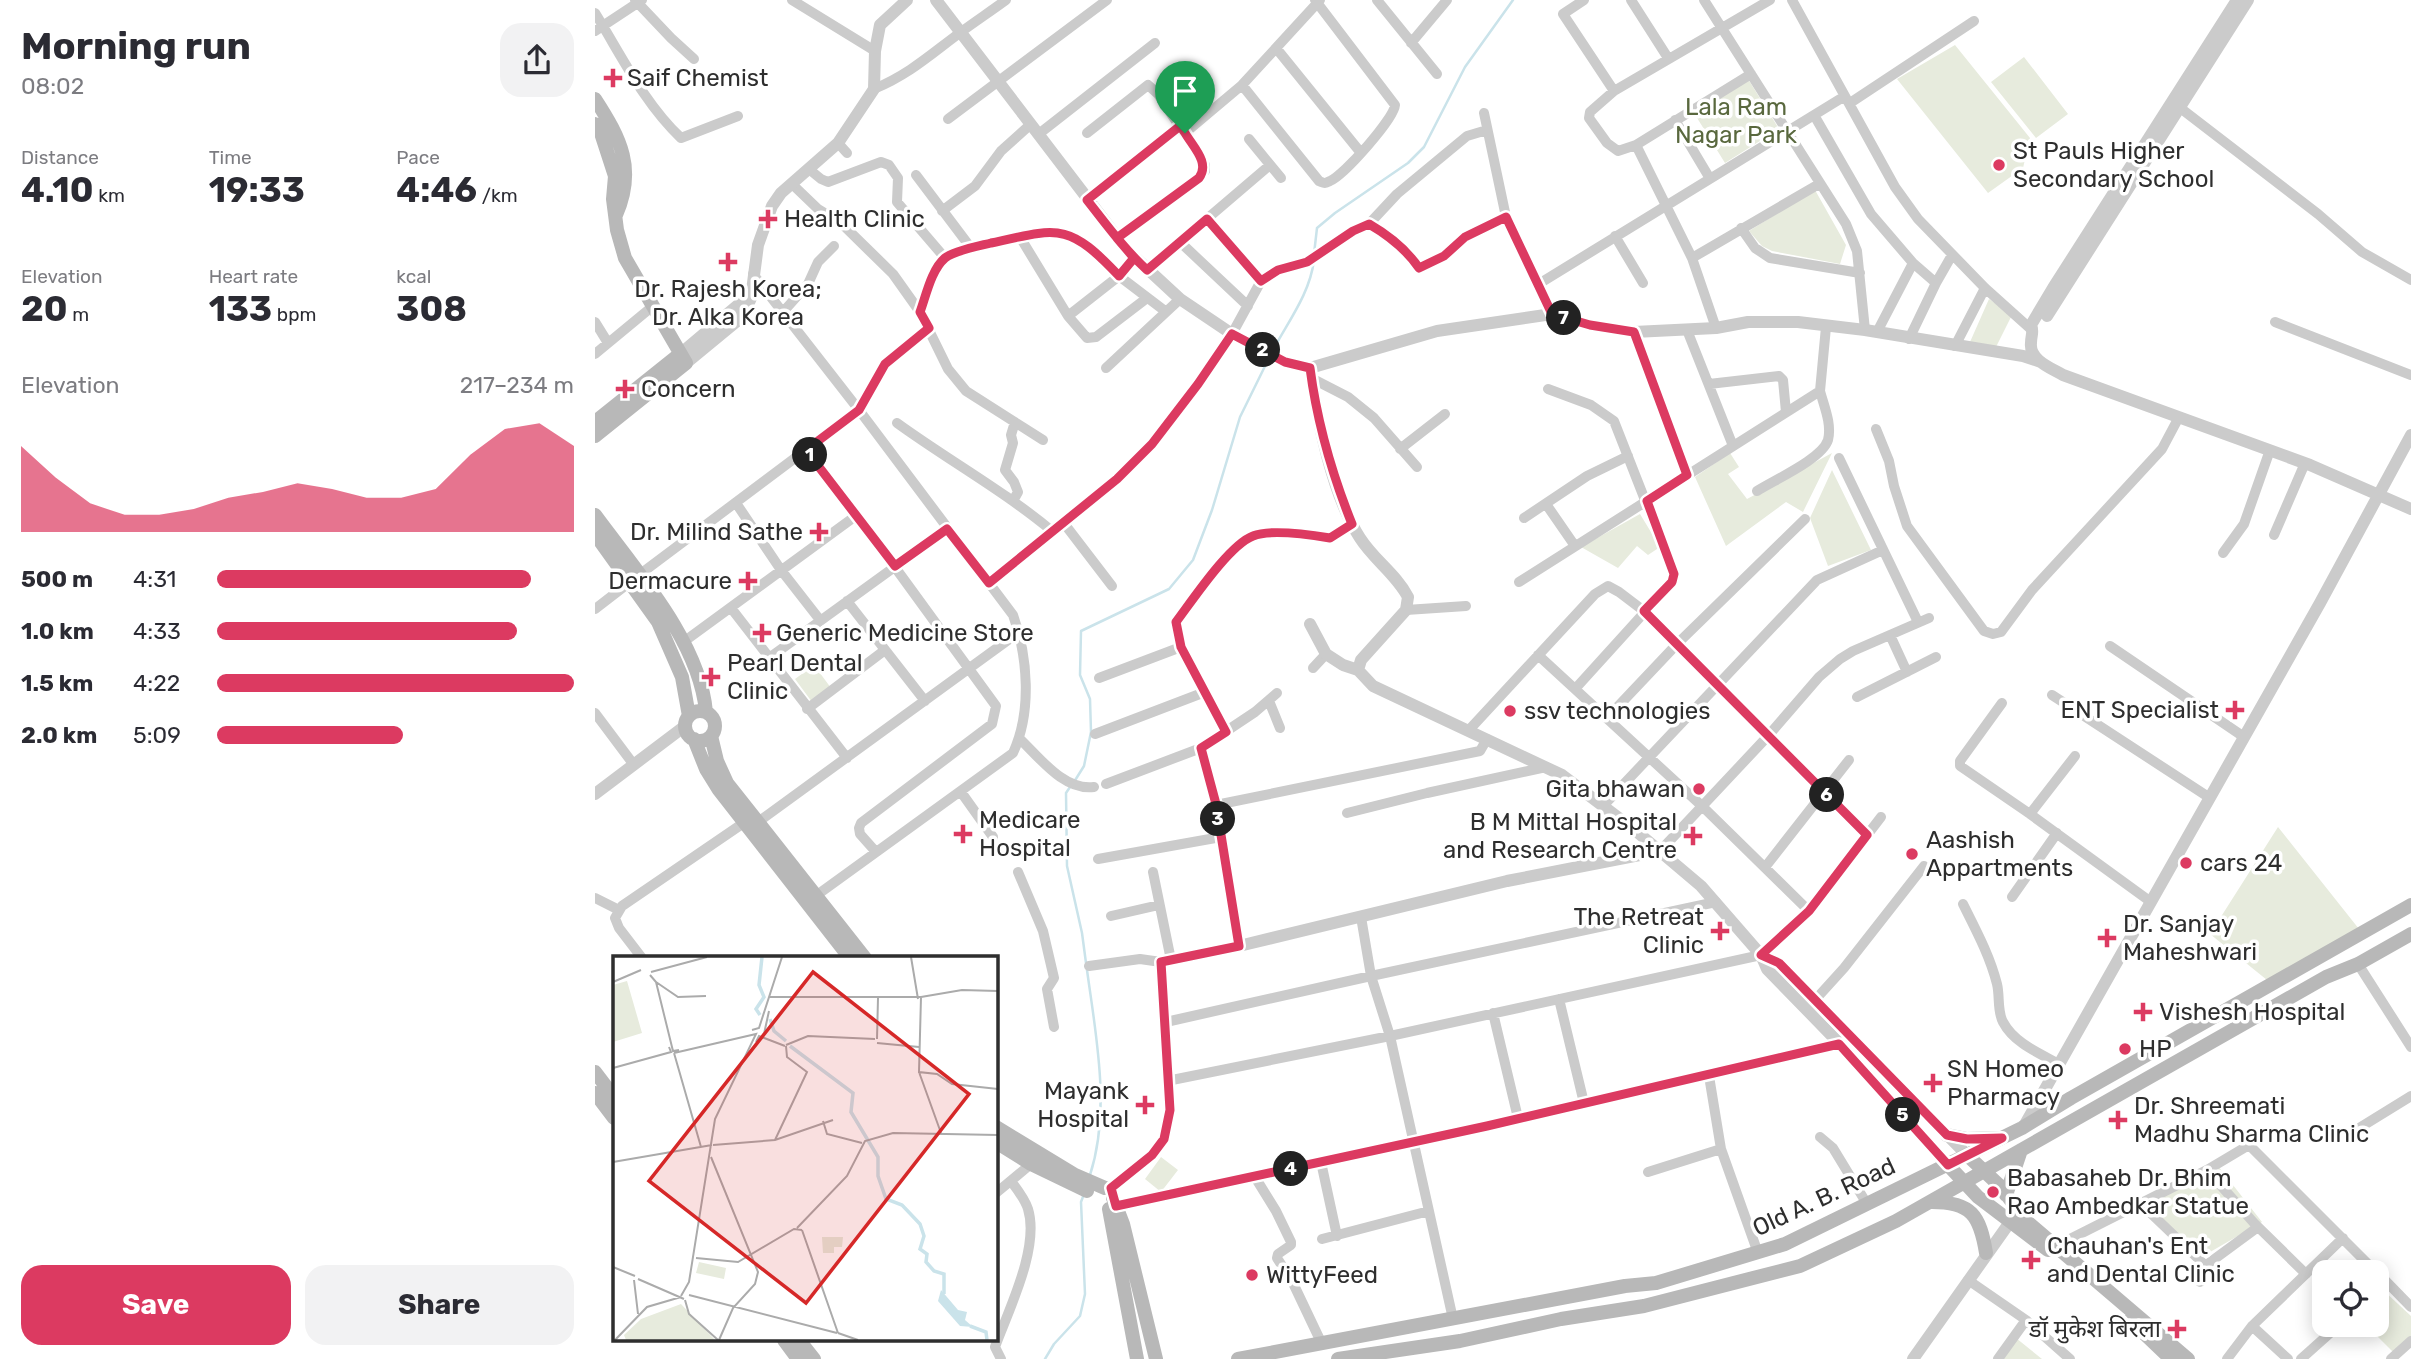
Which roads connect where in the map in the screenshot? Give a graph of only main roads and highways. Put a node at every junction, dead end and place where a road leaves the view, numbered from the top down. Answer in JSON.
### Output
{"nodes":[{"id":1,"x":595,"y":99,"type":"edge"},
{"id":2,"x":595,"y":124,"type":"edge"},
{"id":3,"x":615,"y":217,"type":"junction"},
{"id":4,"x":683,"y":358,"type":"junction"},
{"id":5,"x":595,"y":422,"type":"edge"},
{"id":6,"x":595,"y":436,"type":"edge"},
{"id":7,"x":595,"y":515,"type":"edge"},
{"id":8,"x":595,"y":534,"type":"edge"},
{"id":9,"x":635,"y":579,"type":"junction"},
{"id":10,"x":706,"y":712,"type":"junction"},
{"id":11,"x":687,"y":721,"type":"junction"},
{"id":12,"x":711,"y":736,"type":"junction"},
{"id":13,"x":694,"y":740,"type":"junction"},
{"id":14,"x":752,"y":822,"type":"junction"},
{"id":15,"x":2411,"y":905,"type":"edge"},
{"id":16,"x":2411,"y":934,"type":"edge"},
{"id":17,"x":849,"y":956,"type":"edge"},
{"id":18,"x":863,"y":956,"type":"edge"},
{"id":19,"x":595,"y":1072,"type":"edge"},
{"id":20,"x":595,"y":1093,"type":"edge"},
{"id":21,"x":613,"y":1096,"type":"edge"},
{"id":22,"x":613,"y":1117,"type":"edge"},
{"id":23,"x":997,"y":1127,"type":"edge"},
{"id":24,"x":1947,"y":1135,"type":"road end"},
{"id":25,"x":2002,"y":1138,"type":"junction"},
{"id":26,"x":997,"y":1143,"type":"edge"},
{"id":27,"x":2021,"y":1150,"type":"junction"},
{"id":28,"x":1967,"y":1155,"type":"junction"},
{"id":29,"x":1948,"y":1165,"type":"junction"},
{"id":30,"x":1982,"y":1170,"type":"junction"},
{"id":31,"x":1073,"y":1180,"type":"junction"},
{"id":32,"x":1963,"y":1182,"type":"junction"},
{"id":33,"x":1105,"y":1194,"type":"junction"},
{"id":34,"x":2007,"y":1195,"type":"junction"},
{"id":35,"x":1930,"y":1202,"type":"junction"},
{"id":36,"x":1986,"y":1252,"type":"road end"},
{"id":37,"x":785,"y":1342,"type":"edge"},
{"id":38,"x":801,"y":1342,"type":"edge"},
{"id":39,"x":1377,"y":1356,"type":"edge"},
{"id":40,"x":1158,"y":1357,"type":"edge"},
{"id":41,"x":795,"y":1358,"type":"edge"},
{"id":42,"x":1136,"y":1358,"type":"edge"},
{"id":43,"x":814,"y":1359,"type":"edge"},
{"id":44,"x":1238,"y":1359,"type":"edge"},
{"id":45,"x":1338,"y":1359,"type":"edge"},
{"id":46,"x":2169,"y":1359,"type":"edge"},
{"id":47,"x":2188,"y":1359,"type":"edge"}],
"edges":[{"from":1,"to":3,"type":"main road"},
{"from":2,"to":3,"type":"main road"},
{"from":3,"to":4,"type":"main road"},
{"from":4,"to":5,"type":"main road"},
{"from":4,"to":6,"type":"main road"},
{"from":7,"to":9,"type":"main road"},
{"from":8,"to":9,"type":"main road"},
{"from":9,"to":10,"type":"main road"},
{"from":9,"to":11,"type":"main road"},
{"from":10,"to":11,"type":"main road"},
{"from":10,"to":12,"type":"main road"},
{"from":11,"to":13,"type":"main road"},
{"from":12,"to":13,"type":"main road"},
{"from":12,"to":14,"type":"main road"},
{"from":13,"to":14,"type":"main road"},
{"from":14,"to":17,"type":"main road"},
{"from":14,"to":18,"type":"main road"},
{"from":15,"to":25,"type":"main road","name":"Old A. B. Road"},
{"from":16,"to":27,"type":"main road","name":"Old A. B. Road"},
{"from":19,"to":21,"type":"main road"},
{"from":20,"to":22,"type":"main road"},
{"from":23,"to":31,"type":"main road"},
{"from":24,"to":25,"type":"main road"},
{"from":25,"to":28,"type":"main road","name":"Old A. B. Road"},
{"from":26,"to":31,"type":"main road"},
{"from":27,"to":30,"type":"main road","name":"Old A. B. Road"},
{"from":27,"to":34,"type":"main road"},
{"from":28,"to":29,"type":"main road","name":"Old A. B. Road"},
{"from":28,"to":30,"type":"main road"},
{"from":29,"to":32,"type":"main road"},
{"from":29,"to":44,"type":"main road","name":"Old A. B. Road"},
{"from":30,"to":32,"type":"main road","name":"Old A. B. Road"},
{"from":30,"to":34,"type":"main road"},
{"from":31,"to":33,"type":"main road"},
{"from":32,"to":35,"type":"main road","name":"Old A. B. Road"},
{"from":32,"to":46,"type":"main road"},
{"from":33,"to":40,"type":"main road"},
{"from":33,"to":42,"type":"main road"},
{"from":34,"to":47,"type":"main road"},
{"from":35,"to":36,"type":"main road"},
{"from":35,"to":39,"type":"main road","name":"Old A. B. Road"},
{"from":37,"to":41,"type":"main road"},
{"from":38,"to":43,"type":"main road"},
{"from":39,"to":45,"type":"main road","name":"Old A. B. Road"}]}
